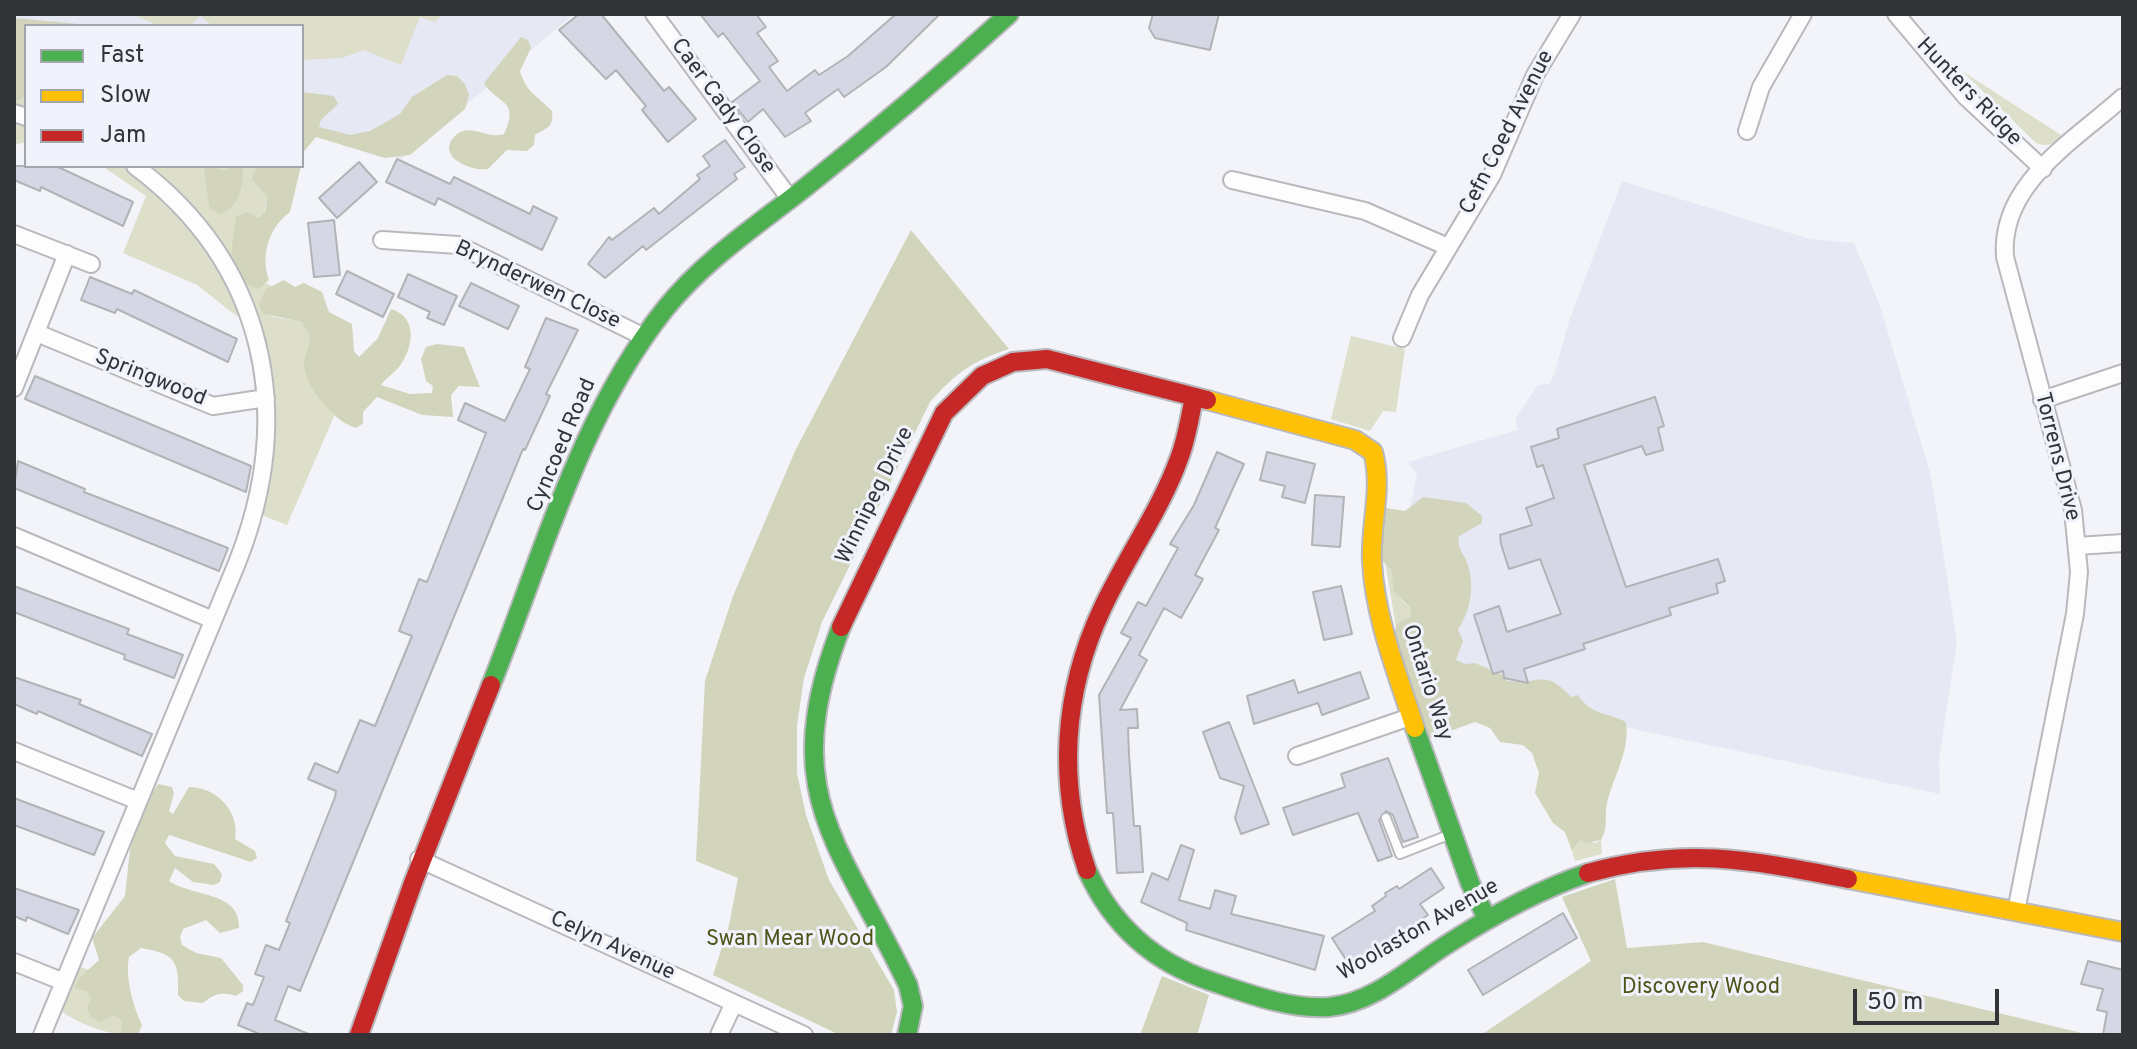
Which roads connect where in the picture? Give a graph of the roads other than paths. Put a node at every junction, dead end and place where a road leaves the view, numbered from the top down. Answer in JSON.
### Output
{"nodes":[{"id":1,"x":654,"y":14,"type":"edge"},
{"id":2,"x":1009,"y":14,"type":"edge"},
{"id":3,"x":1572,"y":14,"type":"edge"},
{"id":4,"x":1803,"y":14,"type":"edge"},
{"id":5,"x":1896,"y":14,"type":"edge"},
{"id":6,"x":2123,"y":97,"type":"edge"},
{"id":7,"x":1747,"y":131,"type":"dead end"},
{"id":8,"x":137,"y":168,"type":"edge"},
{"id":9,"x":2043,"y":169,"type":"junction"},
{"id":10,"x":1232,"y":180,"type":"dead end"},
{"id":11,"x":790,"y":199,"type":"junction"},
{"id":12,"x":14,"y":234,"type":"edge"},
{"id":13,"x":382,"y":240,"type":"dead end"},
{"id":14,"x":1448,"y":247,"type":"junction"},
{"id":15,"x":67,"y":254,"type":"junction"},
{"id":16,"x":91,"y":264,"type":"dead end"},
{"id":17,"x":37,"y":333,"type":"junction"},
{"id":18,"x":642,"y":336,"type":"junction"},
{"id":19,"x":1402,"y":338,"type":"dead end"},
{"id":20,"x":2123,"y":373,"type":"edge"},
{"id":21,"x":14,"y":388,"type":"edge"},
{"id":22,"x":1194,"y":397,"type":"junction"},
{"id":23,"x":266,"y":398,"type":"junction"},
{"id":24,"x":2042,"y":400,"type":"junction"},
{"id":25,"x":1373,"y":452,"type":"joint"},
{"id":26,"x":14,"y":536,"type":"edge"},
{"id":27,"x":2123,"y":543,"type":"edge"},
{"id":28,"x":2077,"y":546,"type":"junction"},
{"id":29,"x":213,"y":620,"type":"junction"},
{"id":30,"x":1410,"y":717,"type":"junction"},
{"id":31,"x":14,"y":751,"type":"edge"},
{"id":32,"x":1297,"y":756,"type":"dead end"},
{"id":33,"x":138,"y":801,"type":"junction"},
{"id":34,"x":1386,"y":818,"type":"dead end"},
{"id":35,"x":1452,"y":834,"type":"junction"},
{"id":36,"x":419,"y":859,"type":"junction"},
{"id":37,"x":2016,"y":911,"type":"junction"},
{"id":38,"x":1487,"y":919,"type":"junction"},
{"id":39,"x":2123,"y":932,"type":"edge"},
{"id":40,"x":14,"y":962,"type":"edge"},
{"id":41,"x":64,"y":982,"type":"junction"},
{"id":42,"x":734,"y":1003,"type":"junction"},
{"id":43,"x":42,"y":1035,"type":"edge"},
{"id":44,"x":359,"y":1035,"type":"edge"},
{"id":45,"x":719,"y":1035,"type":"edge"},
{"id":46,"x":804,"y":1035,"type":"edge"},
{"id":47,"x":907,"y":1035,"type":"edge"}],
"edges":[{"from":1,"to":11,"type":"street","name":"Caer Cady Close"},
{"from":2,"to":11,"type":"street","name":"Cyncoed Road"},
{"from":3,"to":14,"type":"street","name":"Cefn Coed Avenue"},
{"from":4,"to":7,"type":"street"},
{"from":5,"to":9,"type":"street","name":"Hunters Ridge"},
{"from":6,"to":9,"type":"street","name":"Torrens Drive"},
{"from":8,"to":23,"type":"street"},
{"from":9,"to":24,"type":"street","name":"Torrens Drive"},
{"from":10,"to":14,"type":"street"},
{"from":11,"to":18,"type":"street","name":"Cyncoed Road"},
{"from":12,"to":15,"type":"street"},
{"from":13,"to":18,"type":"street","name":"Brynderwen Close"},
{"from":14,"to":19,"type":"street","name":"Cefn Coed Avenue"},
{"from":15,"to":16,"type":"street"},
{"from":15,"to":17,"type":"street"},
{"from":17,"to":21,"type":"street"},
{"from":17,"to":23,"type":"street","name":"Springwood"},
{"from":18,"to":36,"type":"street","name":"Cyncoed Road"},
{"from":20,"to":24,"type":"street"},
{"from":22,"to":25,"type":"street","name":"Winnipeg Drive"},
{"from":22,"to":38,"type":"street","name":"Woolaston Avenue"},
{"from":22,"to":47,"type":"street","name":"Winnipeg Drive"},
{"from":23,"to":29,"type":"street"},
{"from":24,"to":28,"type":"street","name":"Torrens Drive"},
{"from":25,"to":30,"type":"street","name":"Ontario Way"},
{"from":26,"to":29,"type":"street"},
{"from":27,"to":28,"type":"street"},
{"from":28,"to":37,"type":"street","name":"Torrens Drive"},
{"from":29,"to":33,"type":"street"},
{"from":30,"to":32,"type":"street"},
{"from":30,"to":35,"type":"street","name":"Ontario Way"},
{"from":31,"to":33,"type":"street"},
{"from":33,"to":41,"type":"street"},
{"from":34,"to":35,"type":"lane"},
{"from":35,"to":38,"type":"street","name":"Ontario Way"},
{"from":36,"to":42,"type":"street","name":"Celyn Avenue"},
{"from":36,"to":44,"type":"street","name":"Cyncoed Road"},
{"from":37,"to":38,"type":"street","name":"Woolaston Avenue"},
{"from":37,"to":39,"type":"street","name":"Woolaston Avenue"},
{"from":40,"to":41,"type":"street"},
{"from":41,"to":43,"type":"street"},
{"from":42,"to":45,"type":"street"},
{"from":42,"to":46,"type":"street","name":"Celyn Avenue"}]}
